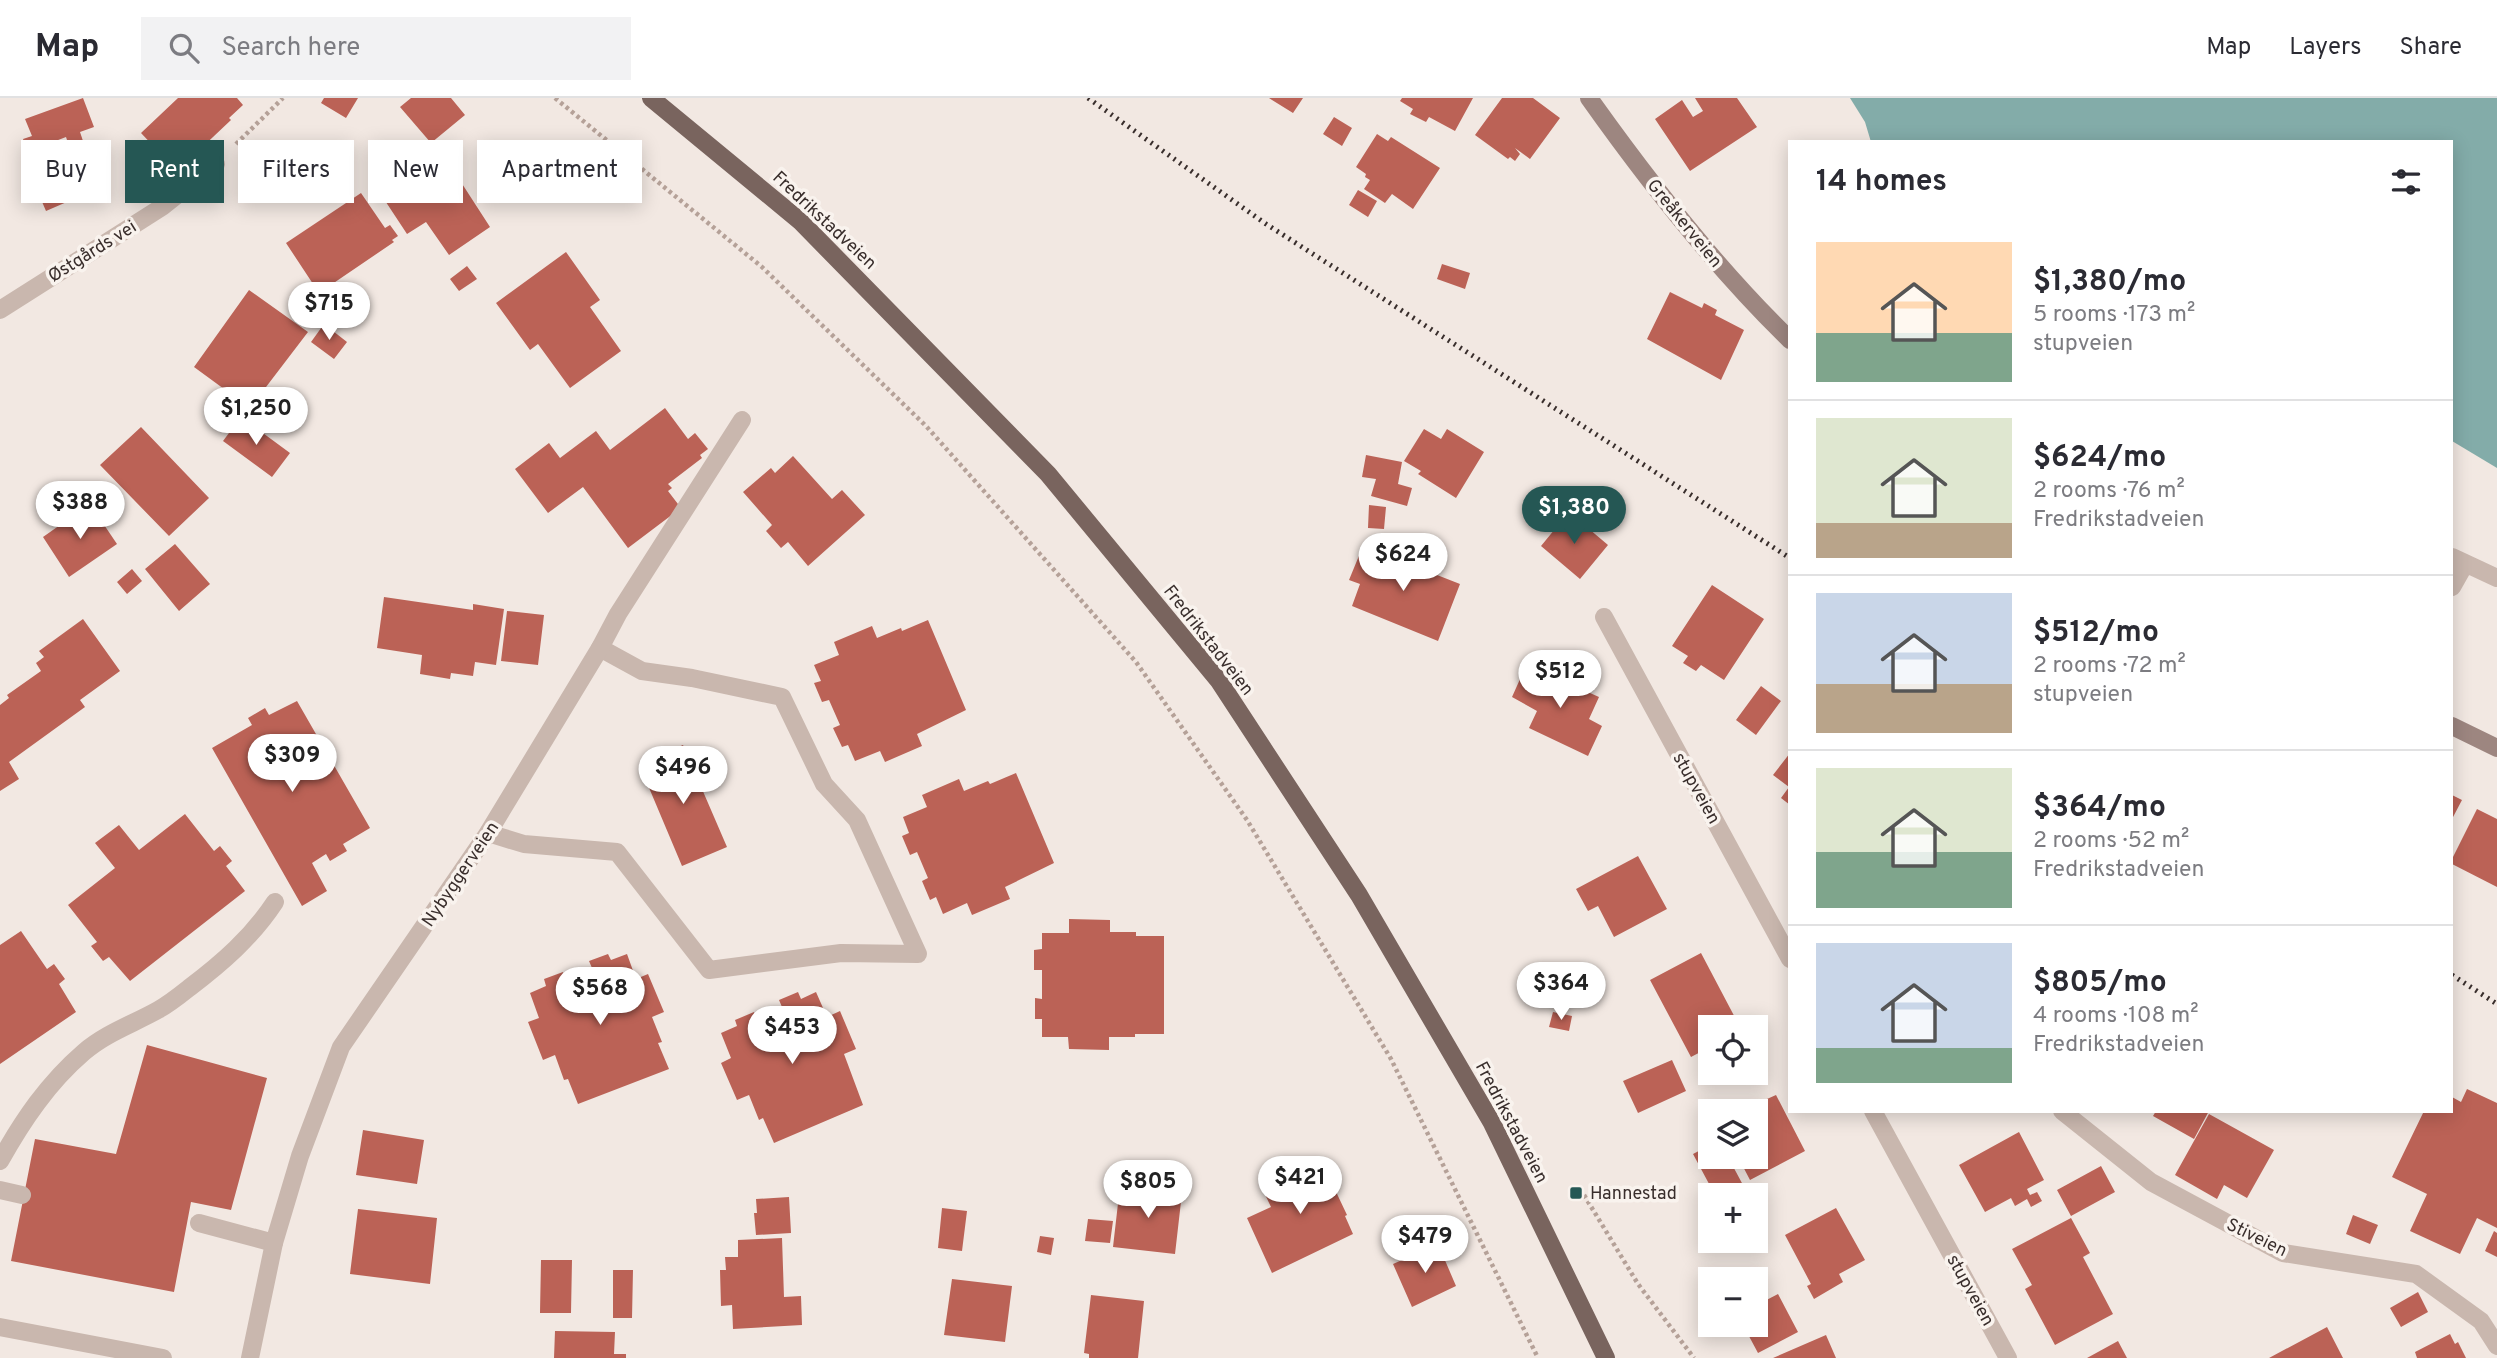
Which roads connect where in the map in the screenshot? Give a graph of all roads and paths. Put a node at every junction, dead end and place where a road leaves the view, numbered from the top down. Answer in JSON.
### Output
{"nodes":[{"id":1,"x":283,"y":98,"type":"edge"},
{"id":2,"x":555,"y":98,"type":"edge"},
{"id":3,"x":652,"y":98,"type":"edge"},
{"id":4,"x":1589,"y":98,"type":"edge"},
{"id":5,"x":224,"y":156,"type":"edge"},
{"id":6,"x":167,"y":203,"type":"edge"},
{"id":7,"x":0,"y":310,"type":"edge"},
{"id":8,"x":1788,"y":338,"type":"edge"},
{"id":9,"x":743,"y":419,"type":"dead end"},
{"id":10,"x":2458,"y":561,"type":"edge"},
{"id":11,"x":2497,"y":578,"type":"edge"},
{"id":12,"x":2453,"y":583,"type":"edge"},
{"id":13,"x":1604,"y":617,"type":"dead end"},
{"id":14,"x":600,"y":648,"type":"junction"},
{"id":15,"x":2453,"y":726,"type":"edge"},
{"id":16,"x":2497,"y":748,"type":"edge"},
{"id":17,"x":488,"y":833,"type":"junction"},
{"id":18,"x":275,"y":902,"type":"dead end"},
{"id":19,"x":1788,"y":955,"type":"edge"},
{"id":20,"x":1874,"y":1113,"type":"edge"},
{"id":21,"x":2065,"y":1113,"type":"edge"},
{"id":22,"x":0,"y":1161,"type":"edge"},
{"id":23,"x":0,"y":1191,"type":"edge"},
{"id":24,"x":22,"y":1195,"type":"dead end"},
{"id":25,"x":1584,"y":1195,"type":"dead end"},
{"id":26,"x":198,"y":1223,"type":"dead end"},
{"id":27,"x":274,"y":1242,"type":"junction"},
{"id":28,"x":0,"y":1327,"type":"edge"},
{"id":29,"x":2497,"y":1346,"type":"edge"},
{"id":30,"x":163,"y":1358,"type":"edge"},
{"id":31,"x":250,"y":1358,"type":"edge"},
{"id":32,"x":1538,"y":1358,"type":"edge"},
{"id":33,"x":1606,"y":1358,"type":"edge"},
{"id":34,"x":1694,"y":1358,"type":"edge"},
{"id":35,"x":2008,"y":1358,"type":"edge"}],
"edges":[{"from":1,"to":5,"type":"path"},
{"from":2,"to":32,"type":"path"},
{"from":3,"to":33,"type":"main road","name":"Fredrikstadveien"},
{"from":4,"to":8,"type":"main road","name":"Greåkerveien"},
{"from":6,"to":7,"type":"street","name":"Østgårds vei"},
{"from":9,"to":14,"type":"street","name":"Nybyggerveien"},
{"from":10,"to":11,"type":"street"},
{"from":10,"to":12,"type":"street"},
{"from":13,"to":19,"type":"street","name":"stupveien"},
{"from":14,"to":17,"type":"street","name":"Nybyggerveien"},
{"from":14,"to":17,"type":"street"},
{"from":15,"to":16,"type":"main road"},
{"from":17,"to":27,"type":"street","name":"Nybyggerveien"},
{"from":18,"to":22,"type":"street"},
{"from":20,"to":35,"type":"street","name":"stupveien"},
{"from":21,"to":29,"type":"street","name":"Stiveien"},
{"from":23,"to":24,"type":"street"},
{"from":25,"to":34,"type":"path"},
{"from":26,"to":27,"type":"street"},
{"from":27,"to":31,"type":"street","name":"Nybyggerveien"},
{"from":28,"to":30,"type":"street"}]}
